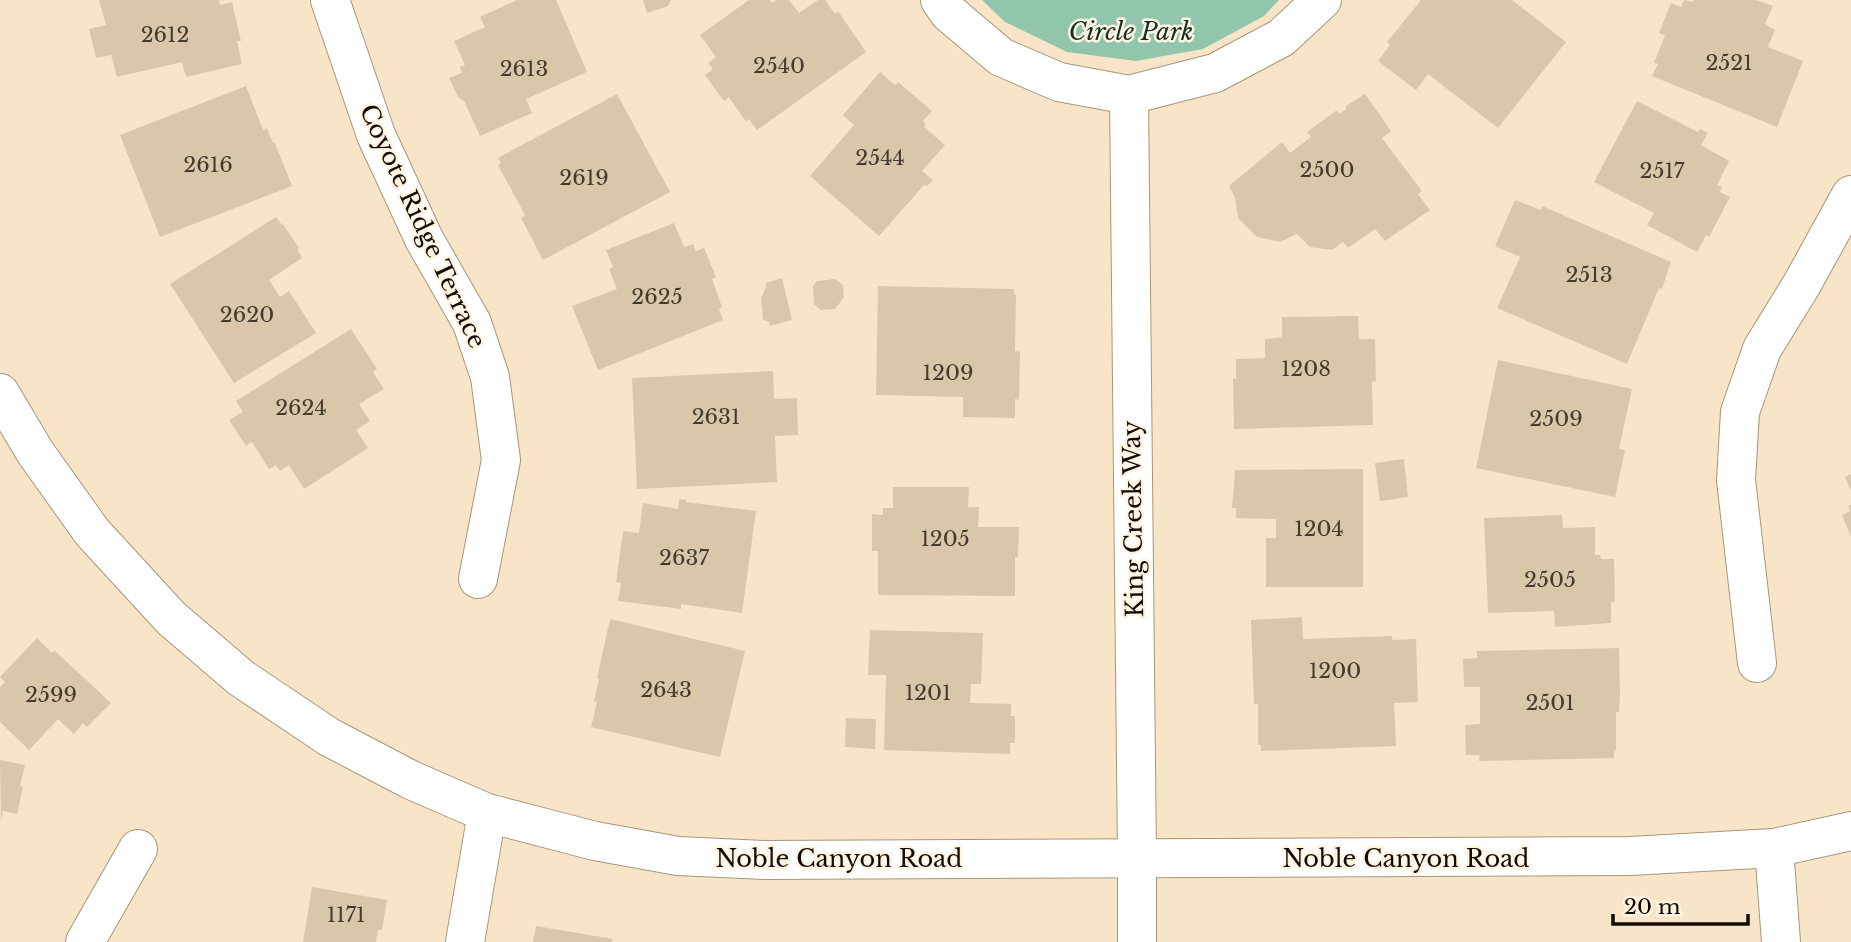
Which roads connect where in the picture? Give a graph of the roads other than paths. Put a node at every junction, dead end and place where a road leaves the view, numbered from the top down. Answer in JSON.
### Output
{"nodes":[{"id":1,"x":330,"y":0,"type":"edge"},
{"id":2,"x":940,"y":0,"type":"edge"},
{"id":3,"x":1322,"y":0,"type":"edge"},
{"id":4,"x":1129,"y":95,"type":"junction"},
{"id":5,"x":1851,"y":195,"type":"edge"},
{"id":6,"x":0,"y":393,"type":"edge"},
{"id":7,"x":478,"y":579,"type":"dead end"},
{"id":8,"x":1757,"y":663,"type":"dead end"},
{"id":9,"x":487,"y":813,"type":"junction"},
{"id":10,"x":1851,"y":831,"type":"edge"},
{"id":11,"x":1774,"y":848,"type":"junction"},
{"id":12,"x":138,"y":849,"type":"dead end"},
{"id":13,"x":1137,"y":859,"type":"junction"},
{"id":14,"x":85,"y":942,"type":"edge"},
{"id":15,"x":465,"y":942,"type":"edge"},
{"id":16,"x":1138,"y":942,"type":"edge"},
{"id":17,"x":1781,"y":942,"type":"edge"}],
"edges":[{"from":1,"to":7,"type":"street","name":"Coyote Ridge Terrace"},
{"from":2,"to":4,"type":"street"},
{"from":3,"to":4,"type":"street"},
{"from":4,"to":13,"type":"street","name":"King Creek Way"},
{"from":5,"to":8,"type":"street"},
{"from":6,"to":9,"type":"street","name":"Noble Canyon Road"},
{"from":9,"to":13,"type":"street","name":"Noble Canyon Road"},
{"from":9,"to":15,"type":"street"},
{"from":10,"to":11,"type":"street","name":"Noble Canyon Road"},
{"from":11,"to":13,"type":"street","name":"Noble Canyon Road"},
{"from":11,"to":17,"type":"street"},
{"from":12,"to":14,"type":"street"},
{"from":13,"to":16,"type":"street","name":"King Creek Way"}]}
